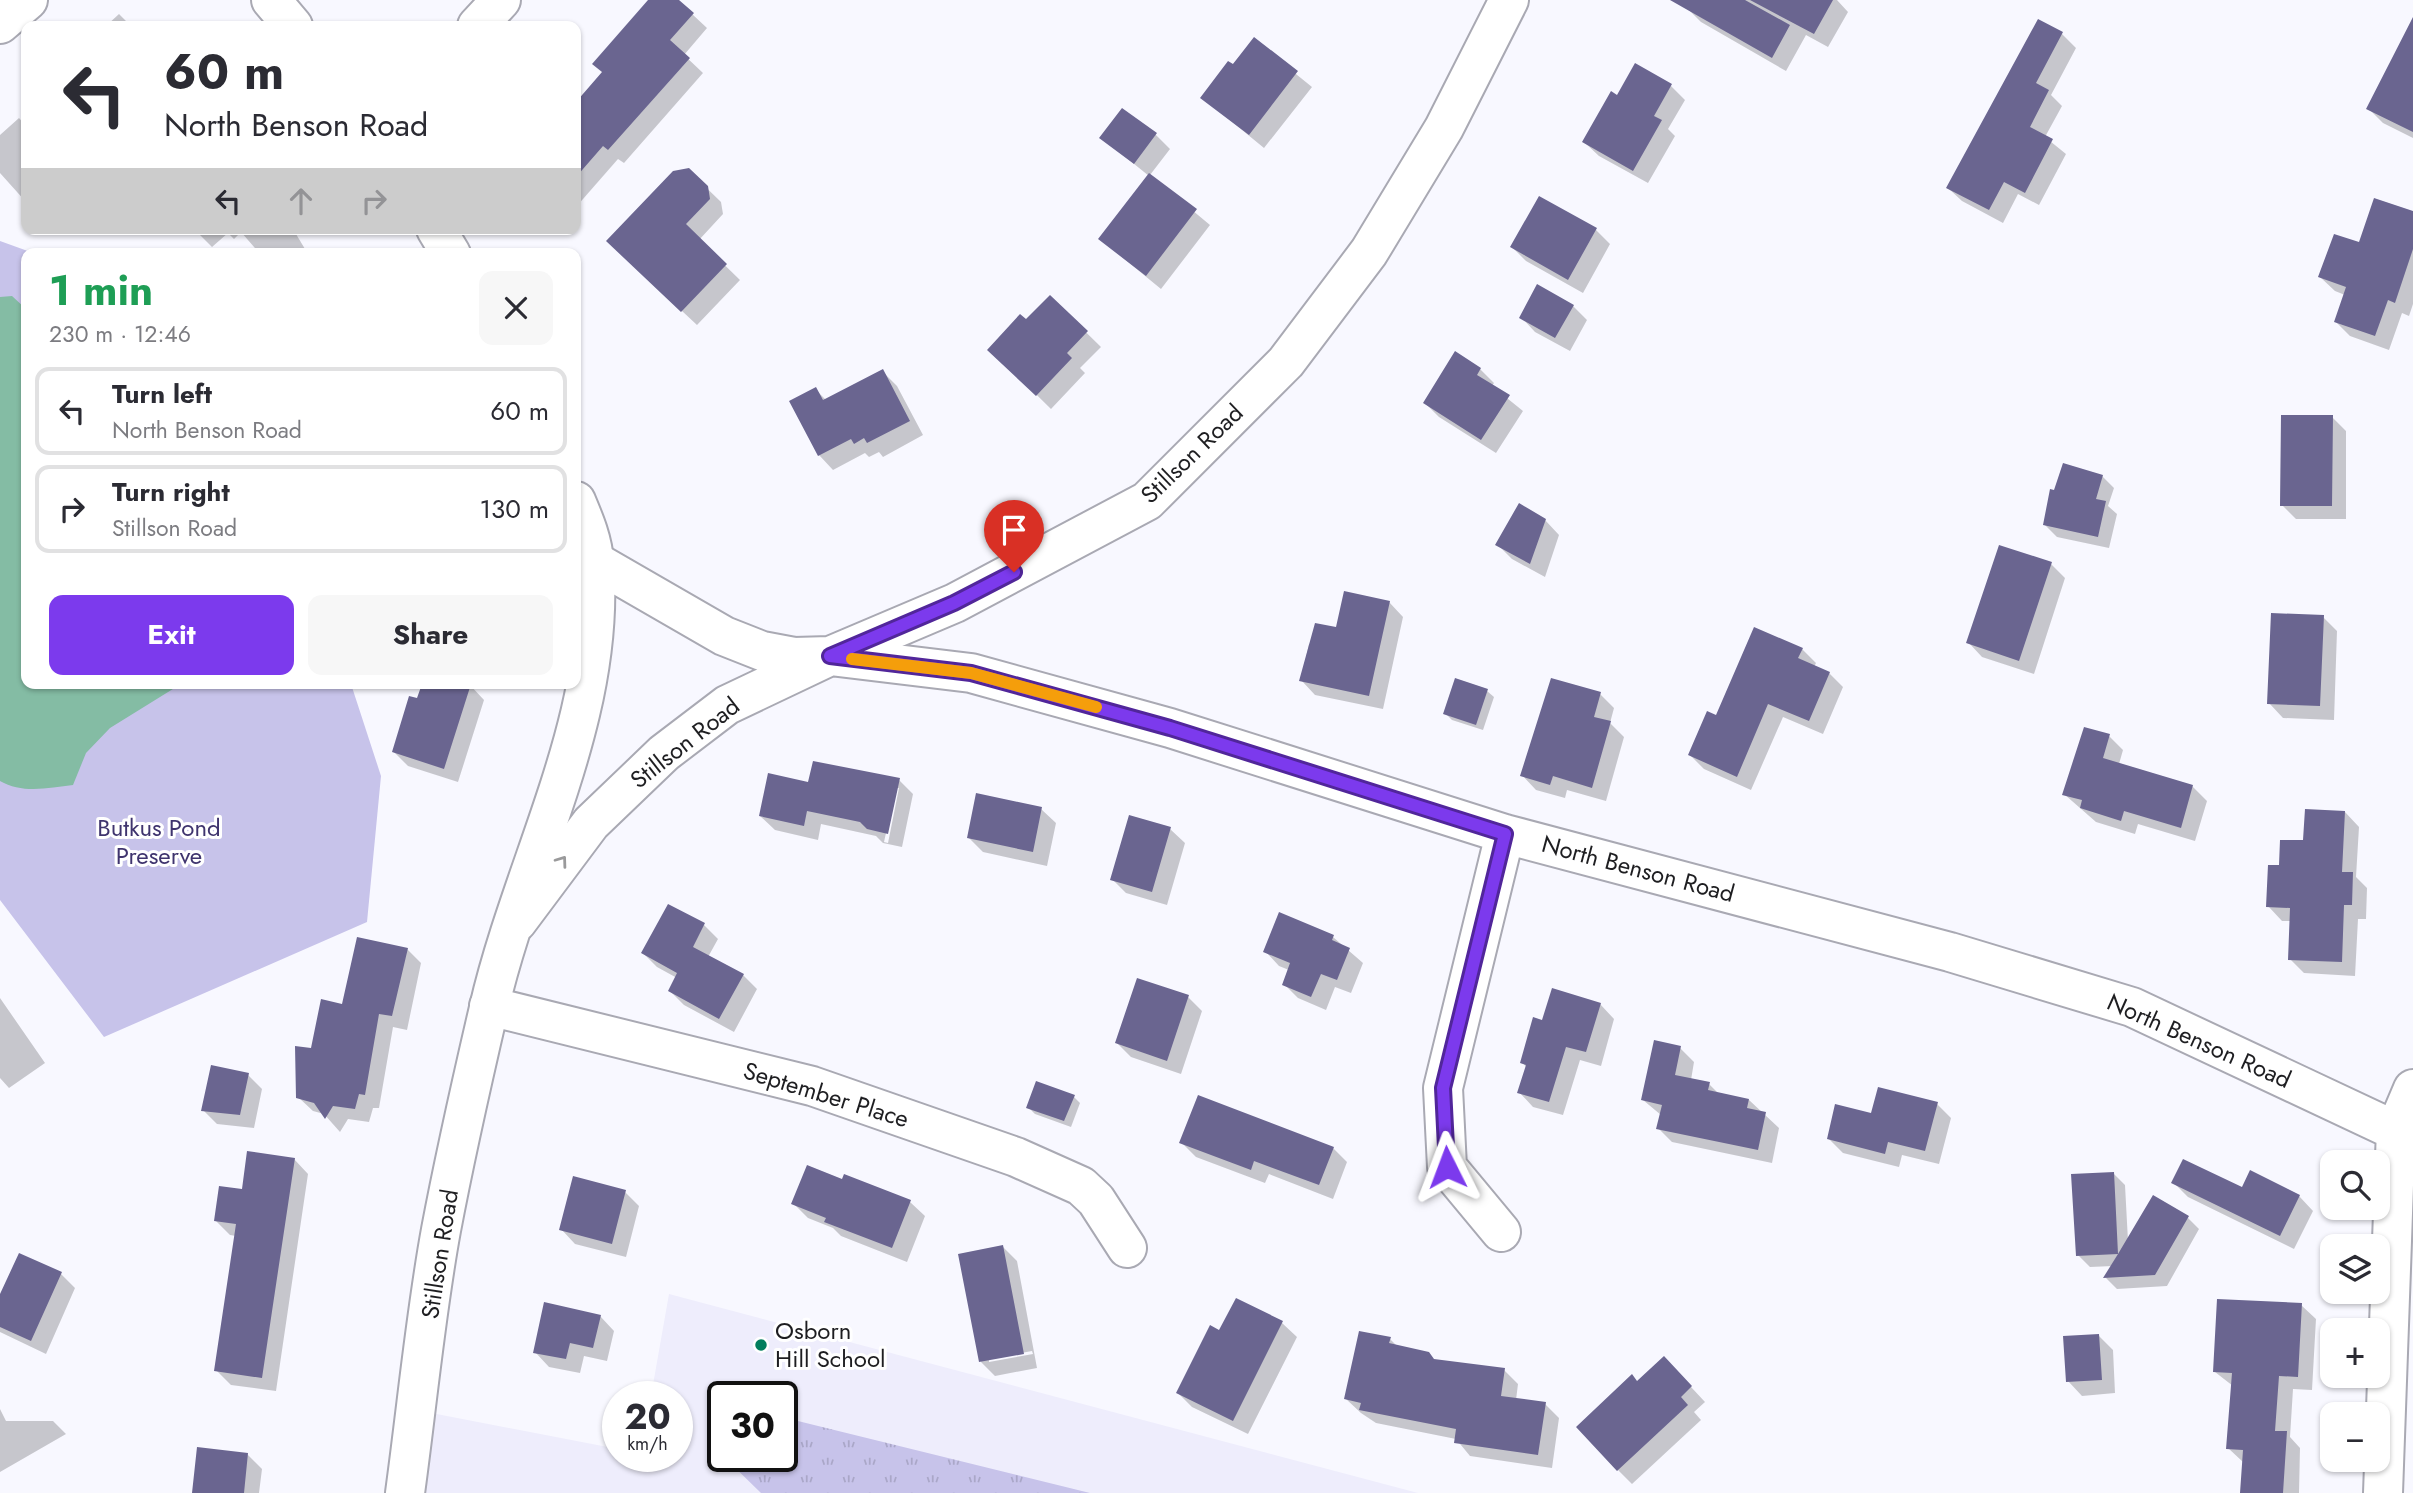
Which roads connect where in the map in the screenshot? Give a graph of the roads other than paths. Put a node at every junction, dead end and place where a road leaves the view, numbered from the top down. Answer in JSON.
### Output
{"nodes":[{"id":1,"x":27,"y":0,"type":"edge"},
{"id":2,"x":271,"y":0,"type":"edge"},
{"id":3,"x":501,"y":0,"type":"edge"},
{"id":4,"x":1509,"y":0,"type":"edge"},
{"id":5,"x":289,"y":21,"type":"edge"},
{"id":6,"x":482,"y":21,"type":"edge"},
{"id":7,"x":0,"y":24,"type":"edge"},
{"id":8,"x":581,"y":514,"type":"edge"},
{"id":9,"x":594,"y":561,"type":"junction"},
{"id":10,"x":830,"y":656,"type":"junction"},
{"id":11,"x":1505,"y":834,"type":"junction"},
{"id":12,"x":507,"y":936,"type":"junction"},
{"id":13,"x":489,"y":1006,"type":"junction"},
{"id":14,"x":2413,"y":1089,"type":"edge"},
{"id":15,"x":2404,"y":1134,"type":"edge"},
{"id":16,"x":1501,"y":1232,"type":"dead end"},
{"id":17,"x":1127,"y":1248,"type":"dead end"},
{"id":18,"x":405,"y":1493,"type":"edge"},
{"id":19,"x":2383,"y":1493,"type":"edge"}],
"edges":[{"from":1,"to":7,"type":"street"},
{"from":2,"to":5,"type":"street"},
{"from":3,"to":6,"type":"street"},
{"from":4,"to":10,"type":"street","name":"Stillson Road"},
{"from":8,"to":9,"type":"street"},
{"from":9,"to":10,"type":"street","name":"North Benson Road"},
{"from":9,"to":12,"type":"street","name":"Stillson Road"},
{"from":10,"to":11,"type":"street","name":"North Benson Road"},
{"from":12,"to":10,"type":"street","name":"Stillson Road","one_way":true},
{"from":11,"to":15,"type":"street","name":"North Benson Road"},
{"from":11,"to":16,"type":"street"},
{"from":12,"to":13,"type":"street","name":"Stillson Road"},
{"from":13,"to":17,"type":"street","name":"September Place"},
{"from":13,"to":18,"type":"street","name":"Stillson Road"},
{"from":14,"to":15,"type":"street"},
{"from":15,"to":19,"type":"street"}]}
